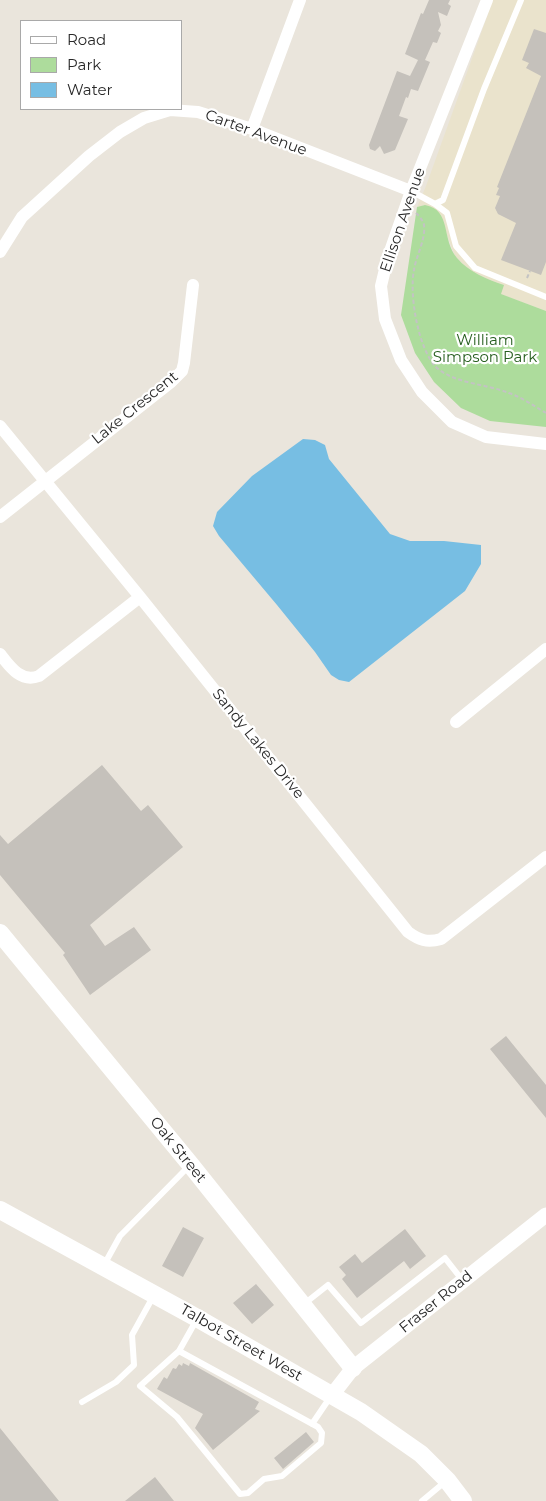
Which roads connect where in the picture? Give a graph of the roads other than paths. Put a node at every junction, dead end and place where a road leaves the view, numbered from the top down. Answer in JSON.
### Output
{"nodes":[{"id":1,"x":300,"y":0,"type":"edge"},
{"id":2,"x":486,"y":0,"type":"edge"},
{"id":3,"x":521,"y":0,"type":"edge"},
{"id":4,"x":252,"y":129,"type":"junction"},
{"id":5,"x":411,"y":191,"type":"junction"},
{"id":6,"x":435,"y":204,"type":"junction"},
{"id":7,"x":0,"y":252,"type":"edge"},
{"id":8,"x":193,"y":285,"type":"dead end"},
{"id":9,"x":546,"y":297,"type":"edge"},
{"id":10,"x":0,"y":426,"type":"edge"},
{"id":11,"x":546,"y":444,"type":"edge"},
{"id":12,"x":45,"y":481,"type":"junction"},
{"id":13,"x":0,"y":517,"type":"edge"},
{"id":14,"x":140,"y":597,"type":"junction"},
{"id":15,"x":546,"y":650,"type":"edge"},
{"id":16,"x":0,"y":654,"type":"edge"},
{"id":17,"x":456,"y":722,"type":"dead end"},
{"id":18,"x":546,"y":856,"type":"edge"},
{"id":19,"x":0,"y":933,"type":"edge"},
{"id":20,"x":190,"y":1164,"type":"junction"},
{"id":21,"x":0,"y":1210,"type":"edge"},
{"id":22,"x":546,"y":1215,"type":"edge"},
{"id":23,"x":103,"y":1266,"type":"junction"},
{"id":24,"x":463,"y":1281,"type":"junction"},
{"id":25,"x":154,"y":1294,"type":"junction"},
{"id":26,"x":303,"y":1305,"type":"junction"},
{"id":27,"x":197,"y":1318,"type":"junction"},
{"id":28,"x":179,"y":1351,"type":"junction"},
{"id":29,"x":353,"y":1368,"type":"junction"},
{"id":30,"x":332,"y":1395,"type":"junction"},
{"id":31,"x":82,"y":1402,"type":"dead end"},
{"id":32,"x":312,"y":1424,"type":"junction"},
{"id":33,"x":447,"y":1480,"type":"junction"},
{"id":34,"x":422,"y":1501,"type":"edge"},
{"id":35,"x":463,"y":1501,"type":"edge"}],
"edges":[{"from":1,"to":4,"type":"street"},
{"from":2,"to":5,"type":"street","name":"Ellison Avenue"},
{"from":3,"to":6,"type":"lane"},
{"from":4,"to":5,"type":"street","name":"Carter Avenue"},
{"from":4,"to":7,"type":"street","name":"Carter Avenue"},
{"from":5,"to":6,"type":"lane"},
{"from":5,"to":11,"type":"street","name":"Ellison Avenue"},
{"from":6,"to":9,"type":"lane"},
{"from":8,"to":12,"type":"street","name":"Lake Crescent"},
{"from":10,"to":12,"type":"street","name":"Sandy Lakes Drive"},
{"from":12,"to":13,"type":"street","name":"Lake Crescent"},
{"from":12,"to":14,"type":"street","name":"Sandy Lakes Drive"},
{"from":14,"to":16,"type":"street"},
{"from":14,"to":18,"type":"street","name":"Sandy Lakes Drive"},
{"from":15,"to":17,"type":"street"},
{"from":19,"to":20,"type":"main road","name":"Oak Street"},
{"from":20,"to":23,"type":"lane"},
{"from":20,"to":26,"type":"main road","name":"Oak Street"},
{"from":21,"to":23,"type":"main road","name":"Talbot Street West"},
{"from":22,"to":24,"type":"street","name":"Fraser Road"},
{"from":23,"to":25,"type":"main road","name":"Talbot Street West"},
{"from":24,"to":26,"type":"lane"},
{"from":24,"to":29,"type":"street","name":"Fraser Road"},
{"from":25,"to":27,"type":"main road","name":"Talbot Street West"},
{"from":25,"to":31,"type":"lane"},
{"from":26,"to":29,"type":"main road","name":"Oak Street"},
{"from":27,"to":28,"type":"lane"},
{"from":27,"to":30,"type":"main road","name":"Talbot Street West"},
{"from":28,"to":32,"type":"lane"},
{"from":28,"to":32,"type":"lane"},
{"from":29,"to":30,"type":"street","name":"Fraser Road"},
{"from":30,"to":32,"type":"lane"},
{"from":30,"to":33,"type":"main road","name":"Talbot Street West"},
{"from":33,"to":34,"type":"lane"},
{"from":33,"to":35,"type":"main road","name":"Talbot Street West"}]}
